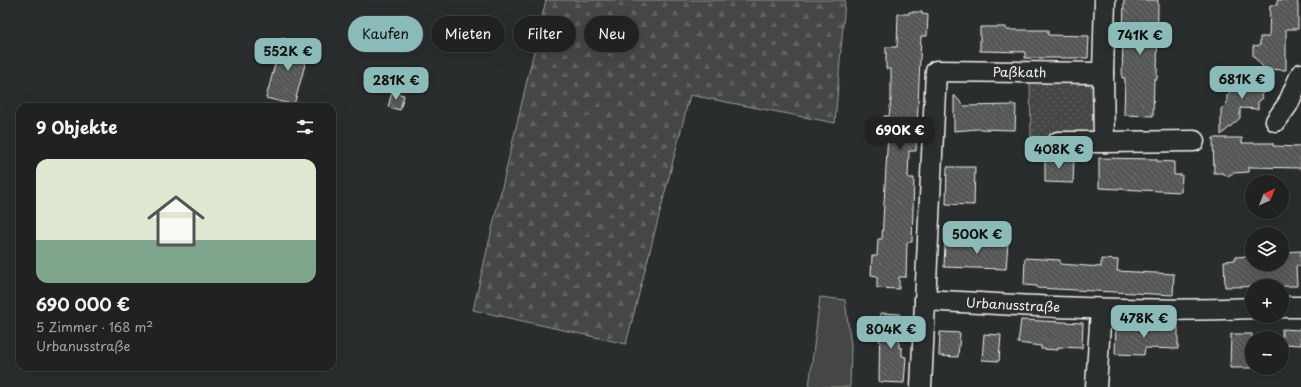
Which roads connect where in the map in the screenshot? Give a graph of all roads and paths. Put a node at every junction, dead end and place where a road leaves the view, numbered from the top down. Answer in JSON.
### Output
{"nodes":[{"id":1,"x":1105,"y":0,"type":"edge"},
{"id":2,"x":1103,"y":74,"type":"junction"},
{"id":3,"x":1301,"y":74,"type":"edge"},
{"id":4,"x":1276,"y":121,"type":"dead end"},
{"id":5,"x":1194,"y":141,"type":"dead end"},
{"id":6,"x":1058,"y":142,"type":"dead end"},
{"id":7,"x":1104,"y":142,"type":"junction"},
{"id":8,"x":925,"y":300,"type":"junction"},
{"id":9,"x":1289,"y":307,"type":"edge"},
{"id":10,"x":1301,"y":307,"type":"edge"},
{"id":11,"x":1245,"y":308,"type":"edge"},
{"id":12,"x":1101,"y":309,"type":"junction"},
{"id":13,"x":921,"y":387,"type":"edge"},
{"id":14,"x":1096,"y":387,"type":"edge"}],
"edges":[{"from":1,"to":2,"type":"street"},
{"from":2,"to":7,"type":"street"},
{"from":2,"to":8,"type":"street","name":"Paßkath"},
{"from":3,"to":4,"type":"street"},
{"from":5,"to":7,"type":"street"},
{"from":6,"to":7,"type":"street"},
{"from":8,"to":12,"type":"street","name":"Urbanusstraße"},
{"from":8,"to":13,"type":"street"},
{"from":9,"to":10,"type":"street"},
{"from":11,"to":12,"type":"street","name":"Urbanusstraße"},
{"from":12,"to":14,"type":"street"}]}
